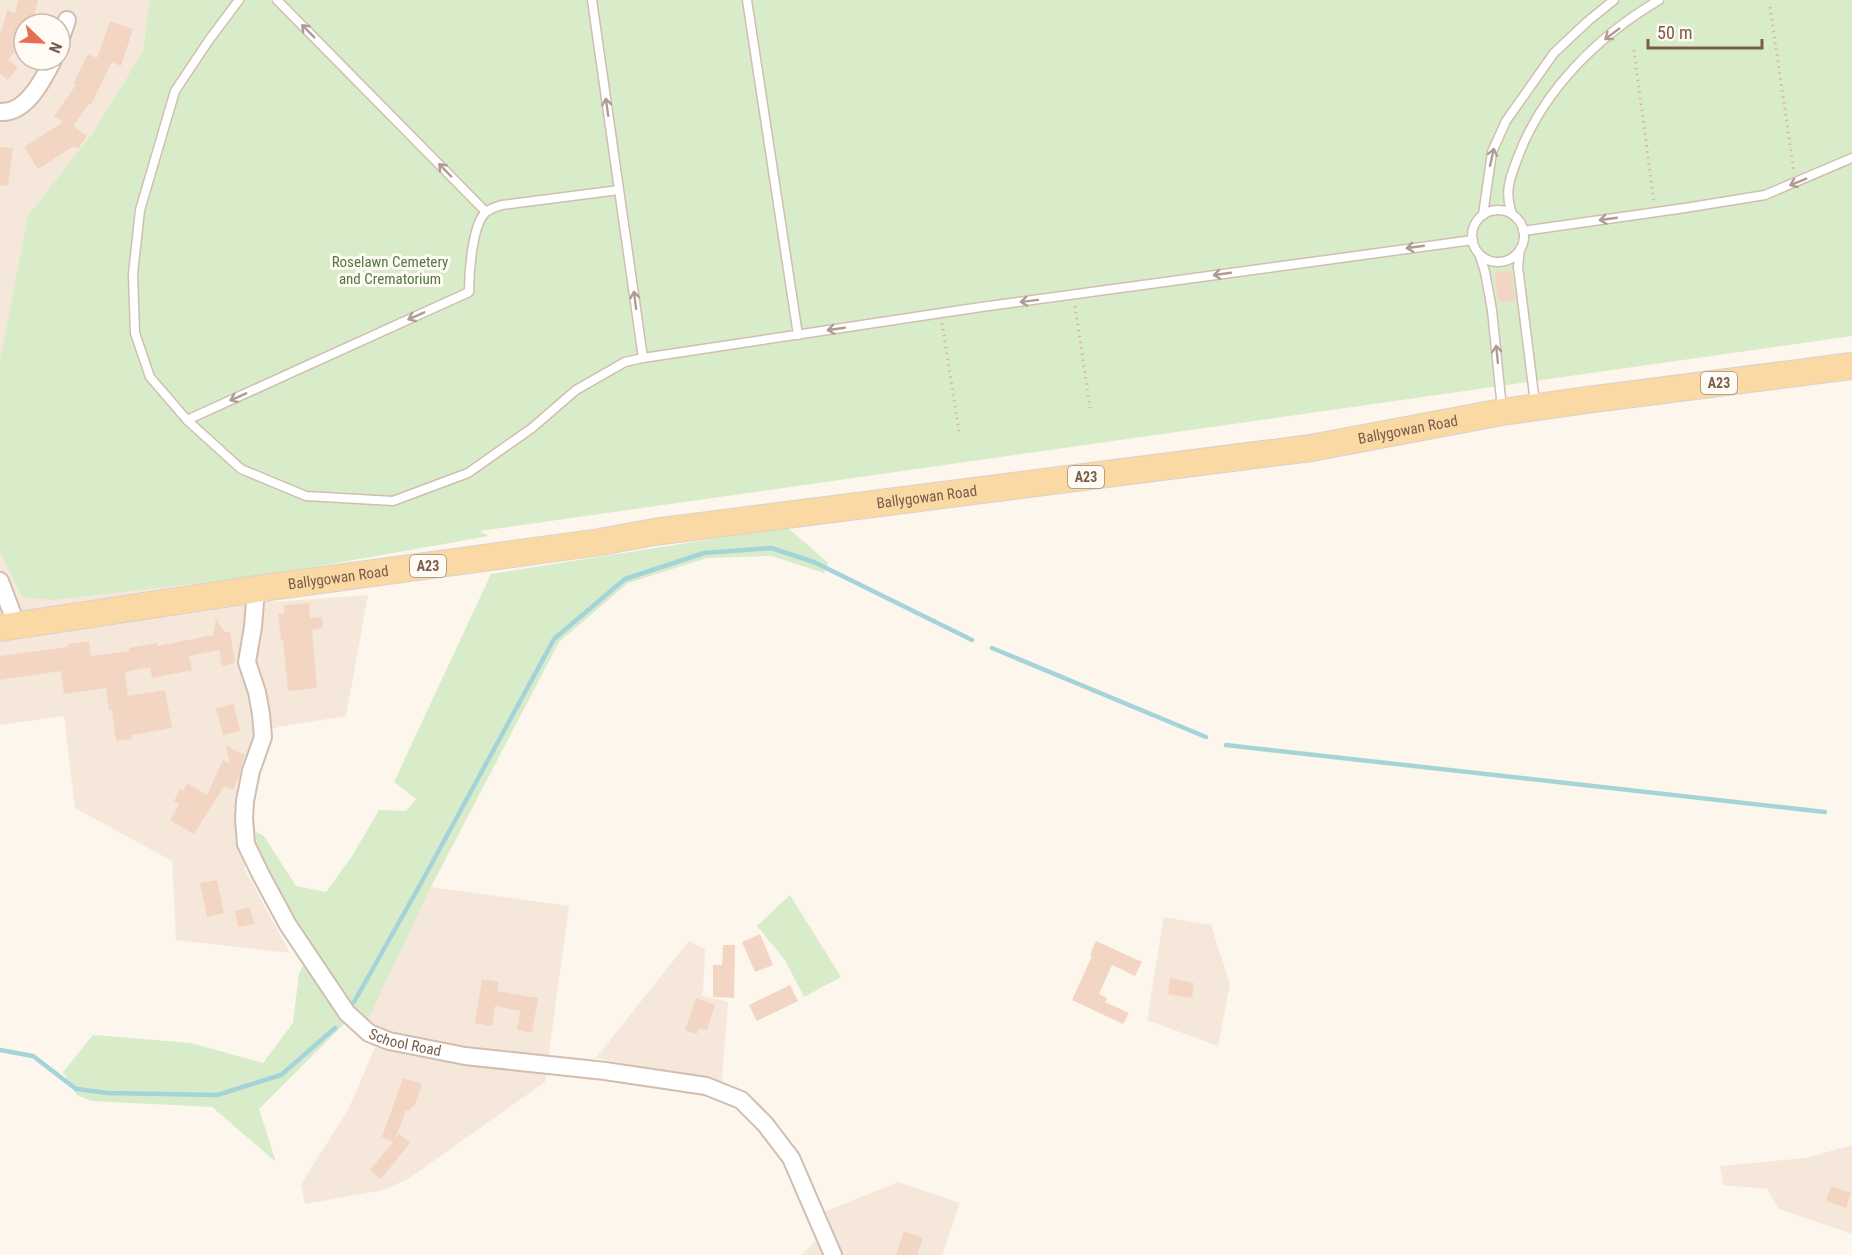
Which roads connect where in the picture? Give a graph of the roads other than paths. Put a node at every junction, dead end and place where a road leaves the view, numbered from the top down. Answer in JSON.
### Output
{"nodes":[{"id":1,"x":238,"y":0,"type":"edge"},
{"id":2,"x":277,"y":0,"type":"edge"},
{"id":3,"x":592,"y":0,"type":"edge"},
{"id":4,"x":747,"y":0,"type":"edge"},
{"id":5,"x":1614,"y":0,"type":"edge"},
{"id":6,"x":1659,"y":0,"type":"edge"},
{"id":7,"x":47,"y":72,"type":"edge"},
{"id":8,"x":0,"y":112,"type":"edge"},
{"id":9,"x":1852,"y":158,"type":"edge"},
{"id":10,"x":619,"y":190,"type":"junction"},
{"id":11,"x":486,"y":212,"type":"junction"},
{"id":12,"x":1512,"y":214,"type":"junction"},
{"id":13,"x":1483,"y":215,"type":"junction"},
{"id":14,"x":1524,"y":231,"type":"junction"},
{"id":15,"x":1473,"y":240,"type":"junction"},
{"id":16,"x":1520,"y":249,"type":"junction"},
{"id":17,"x":1478,"y":253,"type":"junction"},
{"id":18,"x":798,"y":335,"type":"junction"},
{"id":19,"x":642,"y":358,"type":"junction"},
{"id":20,"x":1852,"y":366,"type":"edge"},
{"id":21,"x":1535,"y":408,"type":"junction"},
{"id":22,"x":1502,"y":412,"type":"junction"},
{"id":23,"x":187,"y":420,"type":"junction"},
{"id":24,"x":0,"y":581,"type":"edge"},
{"id":25,"x":256,"y":589,"type":"junction"},
{"id":26,"x":8,"y":627,"type":"edge"},
{"id":27,"x":833,"y":1255,"type":"edge"}],
"edges":[{"from":1,"to":23,"type":"lane"},
{"from":11,"to":2,"type":"lane","one_way":true},
{"from":10,"to":3,"type":"lane","one_way":true},
{"from":4,"to":18,"type":"lane"},
{"from":13,"to":5,"type":"lane","one_way":true},
{"from":6,"to":12,"type":"lane","one_way":true},
{"from":7,"to":8,"type":"street"},
{"from":9,"to":14,"type":"lane","one_way":true},
{"from":10,"to":11,"type":"lane"},
{"from":19,"to":10,"type":"lane","one_way":true},
{"from":11,"to":23,"type":"lane","one_way":true},
{"from":12,"to":13,"type":"lane"},
{"from":12,"to":14,"type":"lane"},
{"from":13,"to":15,"type":"lane"},
{"from":14,"to":16,"type":"lane"},
{"from":15,"to":17,"type":"lane"},
{"from":15,"to":18,"type":"lane","one_way":true},
{"from":16,"to":17,"type":"lane"},
{"from":16,"to":21,"type":"lane"},
{"from":22,"to":17,"type":"lane","one_way":true},
{"from":18,"to":19,"type":"lane"},
{"from":19,"to":23,"type":"lane"},
{"from":20,"to":21,"type":"main road","name":"Ballygowan Road","number":"A23"},
{"from":21,"to":22,"type":"main road","name":"Ballygowan Road","number":"A23"},
{"from":22,"to":25,"type":"main road","name":"Ballygowan Road","number":"A23"},
{"from":24,"to":26,"type":"street"},
{"from":25,"to":26,"type":"main road","name":"Ballygowan Road","number":"A23"},
{"from":25,"to":27,"type":"street","name":"School Road"}]}
